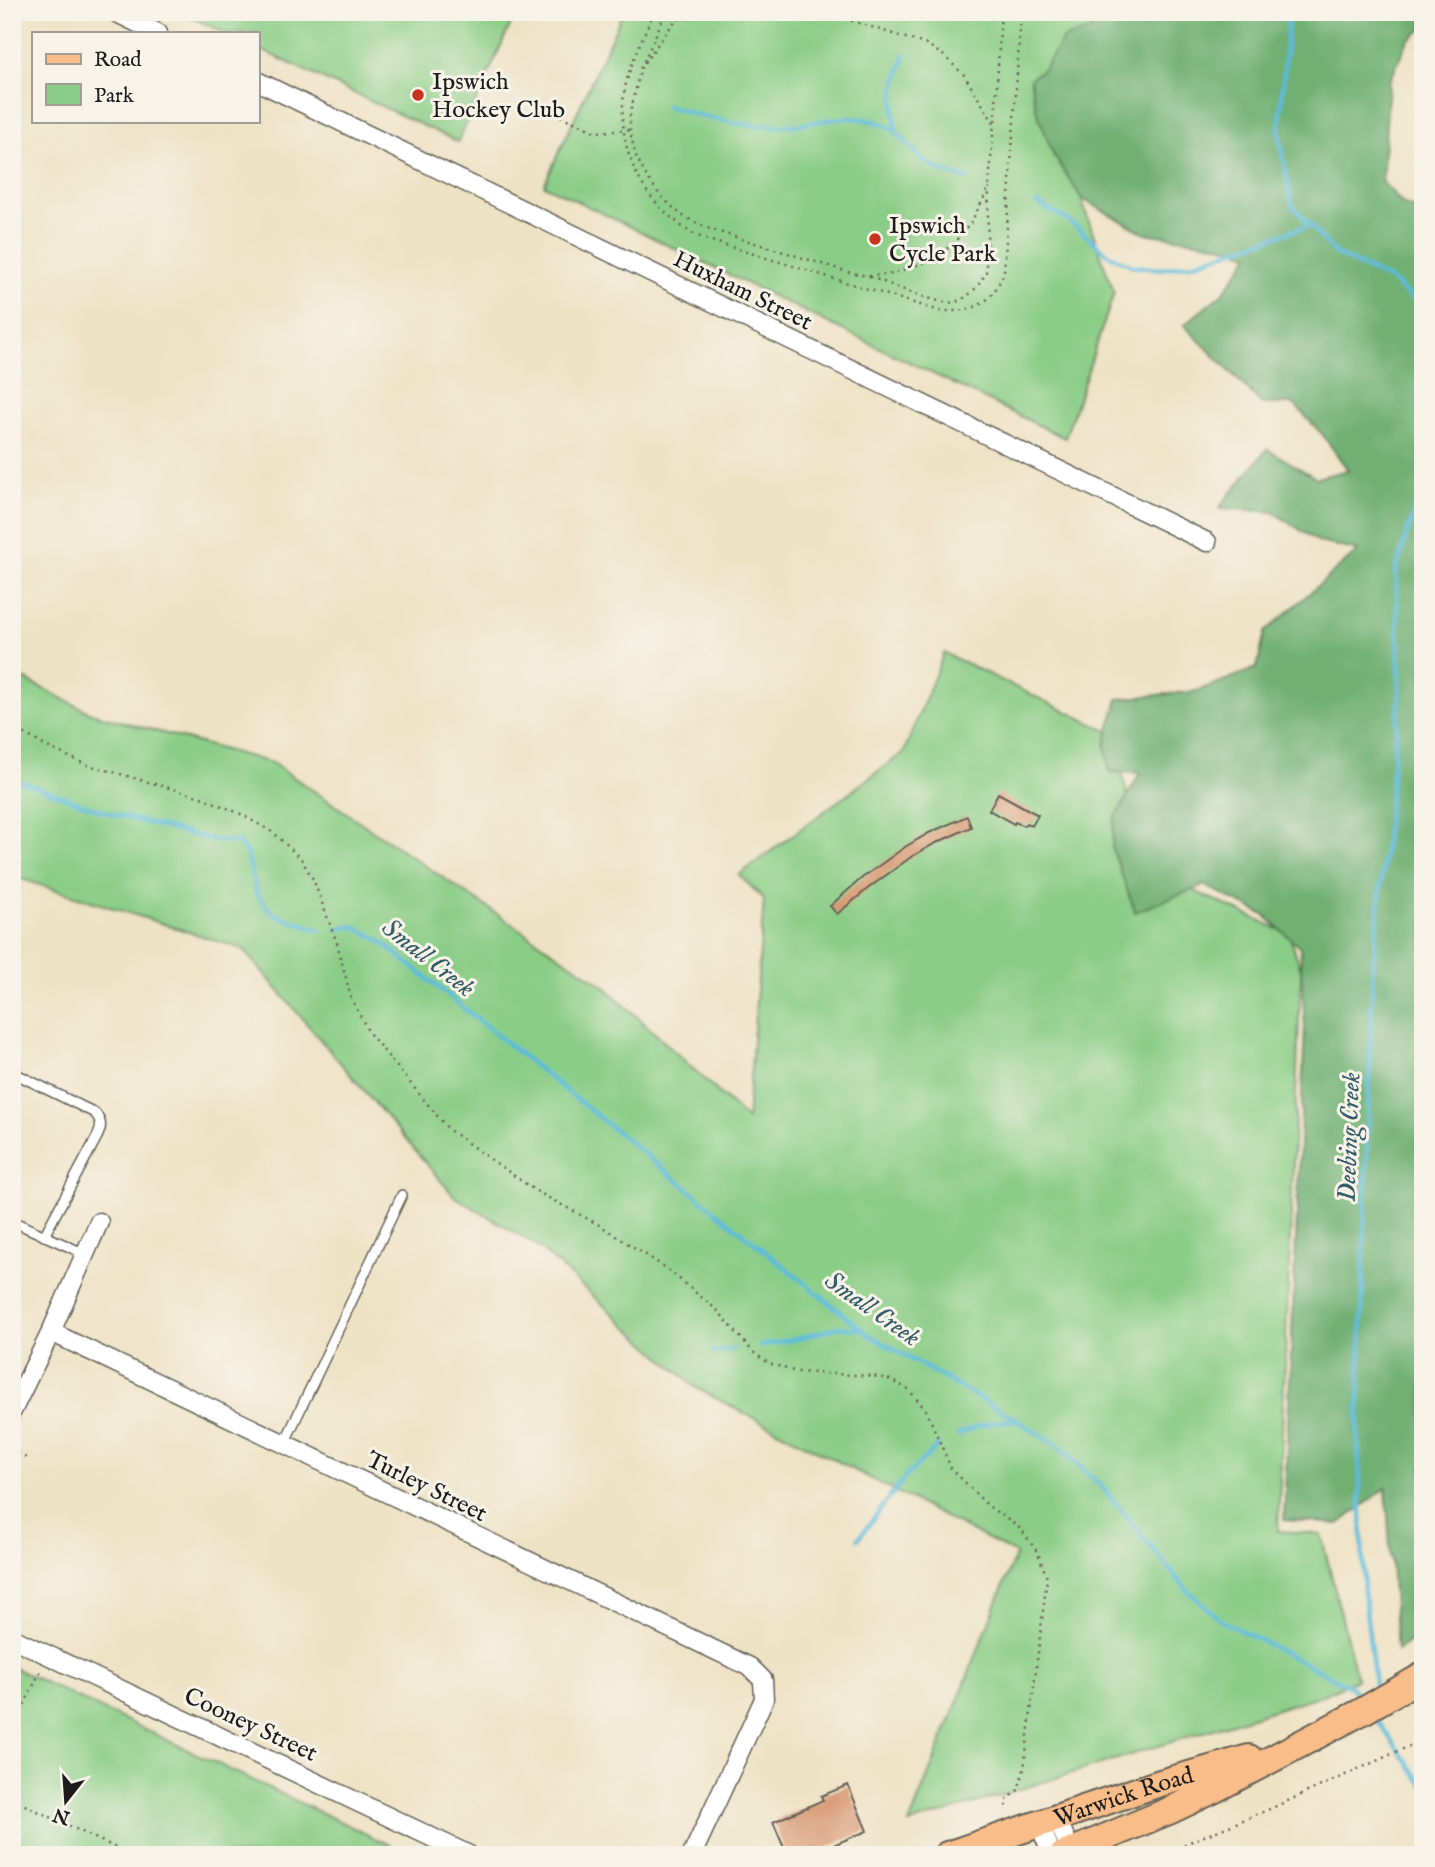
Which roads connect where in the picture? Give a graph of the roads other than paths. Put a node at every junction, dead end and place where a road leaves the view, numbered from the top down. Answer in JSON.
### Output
{"nodes":[{"id":1,"x":115,"y":12,"type":"edge"},
{"id":2,"x":156,"y":32,"type":"edge"},
{"id":3,"x":259,"y":82,"type":"edge"},
{"id":4,"x":1207,"y":542,"type":"dead end"},
{"id":5,"x":12,"y":1072,"type":"edge"},
{"id":6,"x":402,"y":1195,"type":"dead end"},
{"id":7,"x":12,"y":1222,"type":"edge"},
{"id":8,"x":99,"y":1222,"type":"dead end"},
{"id":9,"x":44,"y":1236,"type":"junction"},
{"id":10,"x":85,"y":1254,"type":"junction"},
{"id":11,"x":51,"y":1332,"type":"junction"},
{"id":12,"x":12,"y":1411,"type":"edge"},
{"id":13,"x":284,"y":1444,"type":"junction"},
{"id":14,"x":12,"y":1638,"type":"edge"},
{"id":15,"x":1423,"y":1676,"type":"edge"},
{"id":16,"x":1299,"y":1743,"type":"junction"},
{"id":17,"x":1048,"y":1820,"type":"junction"},
{"id":18,"x":1065,"y":1854,"type":"edge"},
{"id":19,"x":469,"y":1855,"type":"edge"},
{"id":20,"x":692,"y":1855,"type":"edge"},
{"id":21,"x":947,"y":1855,"type":"edge"}],
"edges":[{"from":1,"to":2,"type":"street"},
{"from":3,"to":4,"type":"street","name":"Huxham Street"},
{"from":5,"to":9,"type":"lane"},
{"from":6,"to":13,"type":"lane"},
{"from":7,"to":9,"type":"lane"},
{"from":8,"to":10,"type":"street"},
{"from":9,"to":10,"type":"lane"},
{"from":10,"to":11,"type":"street"},
{"from":11,"to":12,"type":"street"},
{"from":11,"to":13,"type":"street","name":"Turley Street"},
{"from":13,"to":20,"type":"street","name":"Turley Street"},
{"from":14,"to":19,"type":"street","name":"Cooney Street"},
{"from":15,"to":16,"type":"main road","name":"Warwick Road"},
{"from":16,"to":17,"type":"main road","name":"Warwick Road"},
{"from":16,"to":18,"type":"main road","name":"Warwick Road"},
{"from":17,"to":18,"type":"street"},
{"from":17,"to":21,"type":"main road","name":"Warwick Road"}]}
